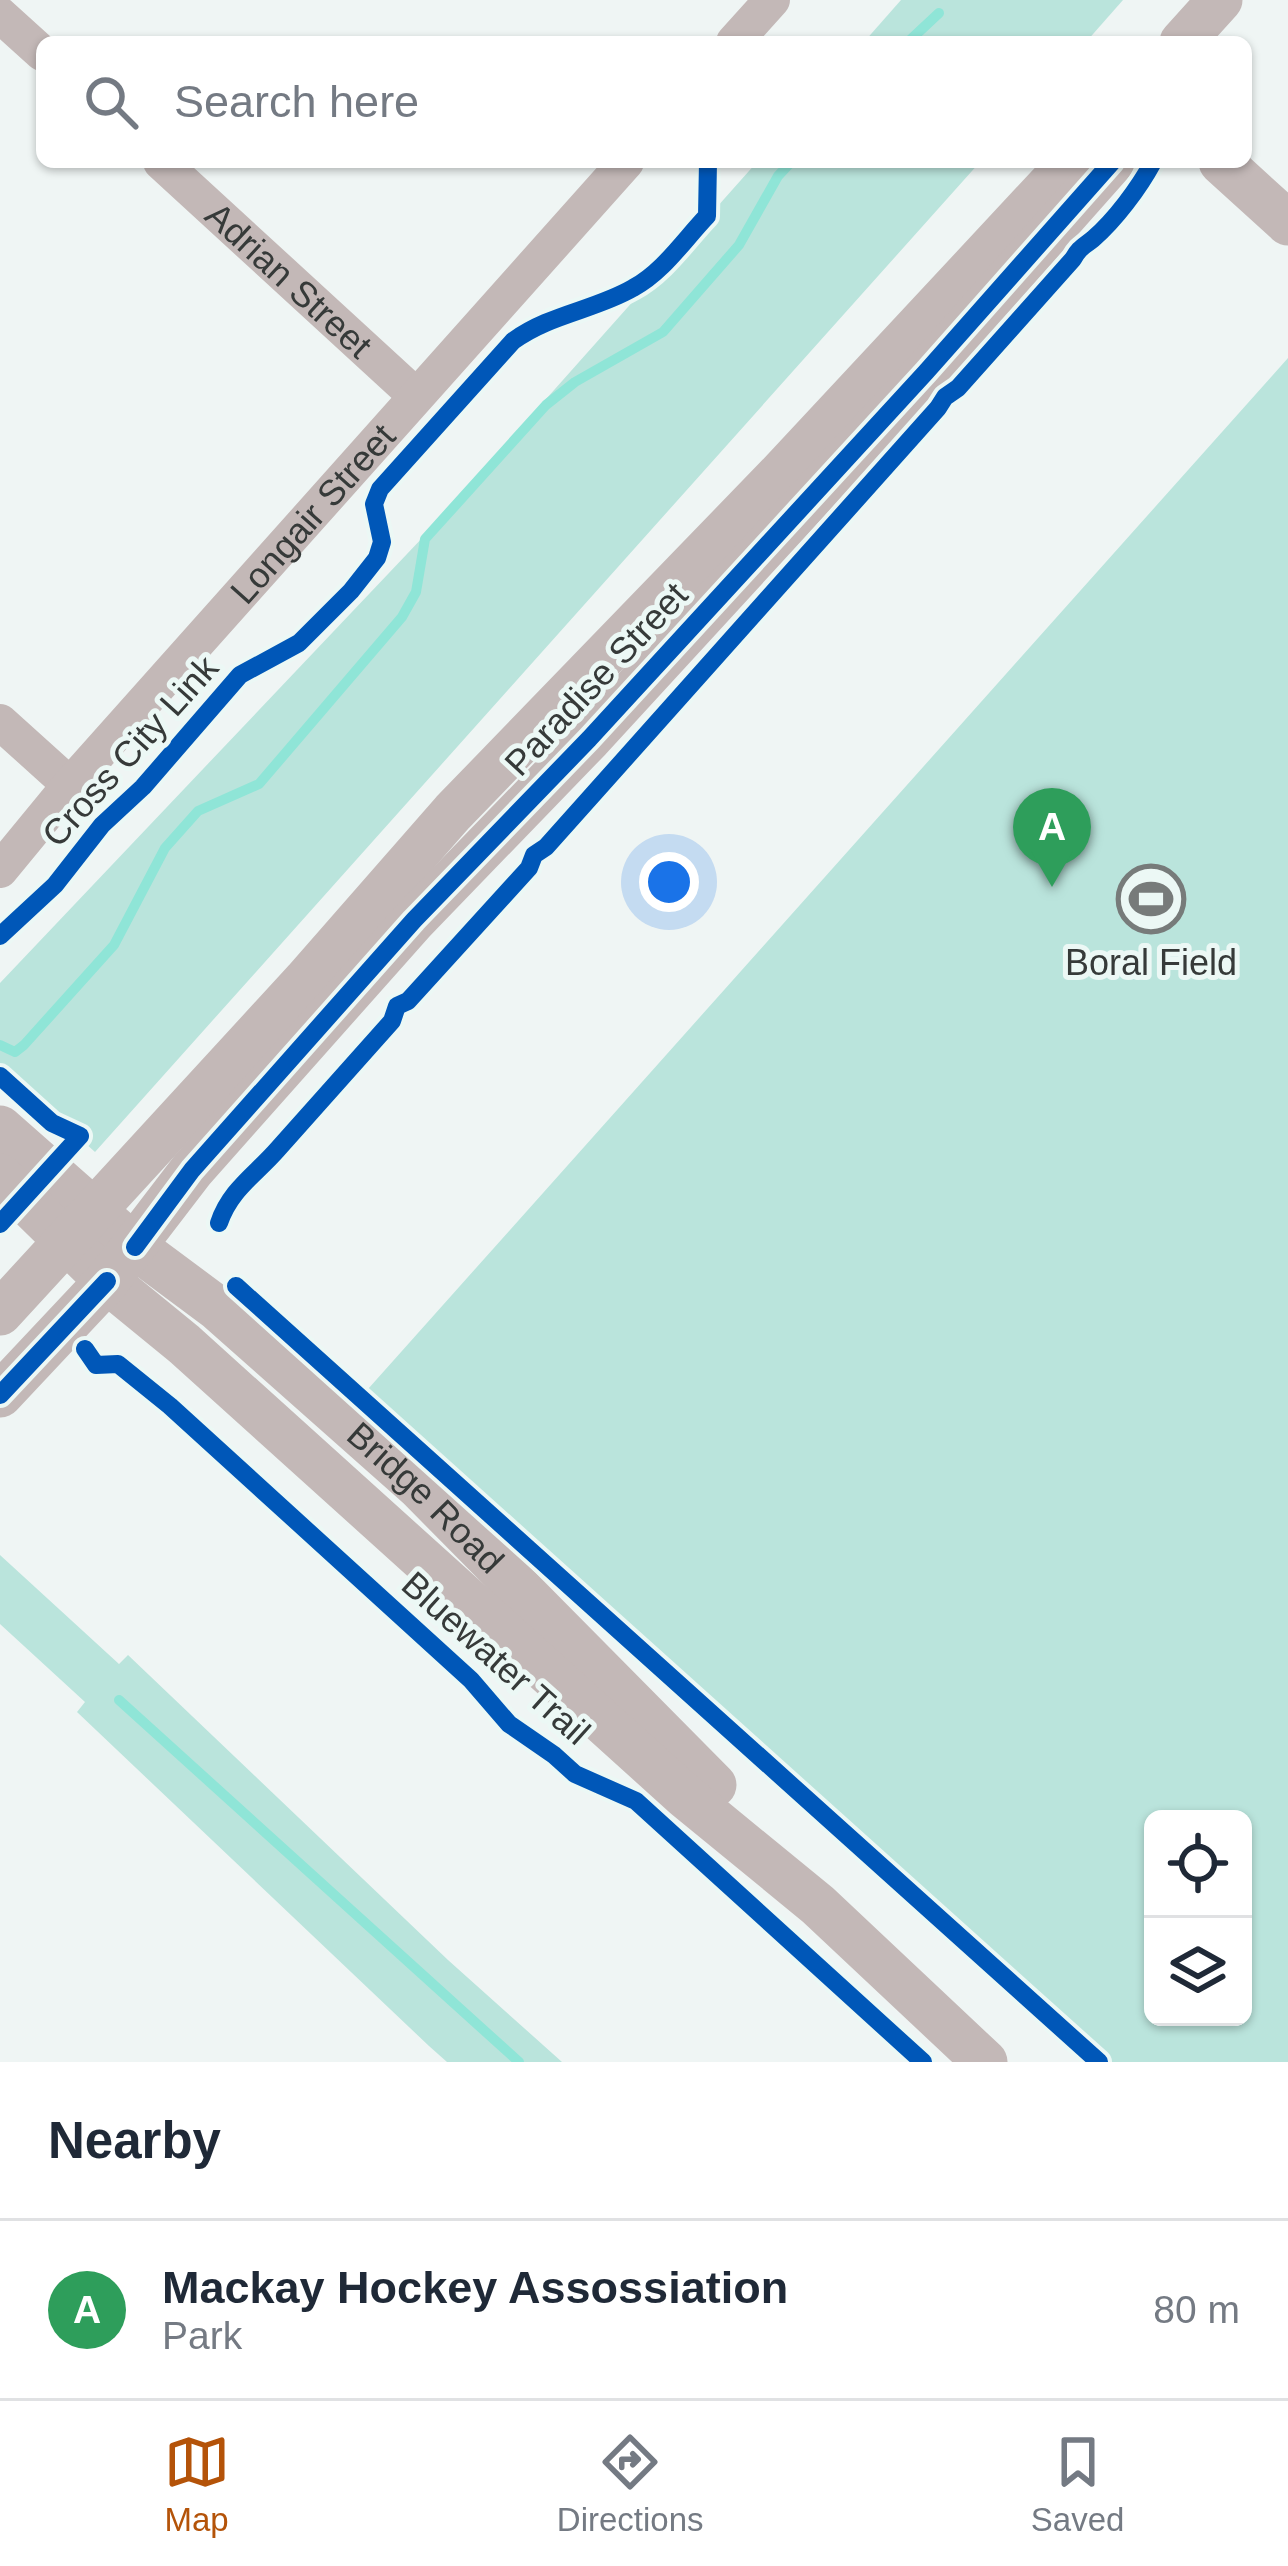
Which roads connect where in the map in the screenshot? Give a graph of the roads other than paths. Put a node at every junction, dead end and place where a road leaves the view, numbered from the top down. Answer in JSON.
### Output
{"nodes":[{"id":1,"x":1220,"y":0,"type":"edge"},
{"id":2,"x":1258,"y":0,"type":"edge"},
{"id":3,"x":0,"y":15,"type":"edge"},
{"id":4,"x":1187,"y":36,"type":"edge"},
{"id":5,"x":1225,"y":36,"type":"edge"},
{"id":6,"x":36,"y":48,"type":"edge"},
{"id":7,"x":167,"y":168,"type":"edge"},
{"id":8,"x":621,"y":168,"type":"edge"},
{"id":9,"x":1065,"y":168,"type":"edge"},
{"id":10,"x":1107,"y":168,"type":"edge"},
{"id":11,"x":1228,"y":168,"type":"edge"},
{"id":12,"x":1288,"y":223,"type":"edge"},
{"id":13,"x":416,"y":396,"type":"junction"},
{"id":14,"x":0,"y":722,"type":"edge"},
{"id":15,"x":70,"y":785,"type":"junction"},
{"id":16,"x":0,"y":870,"type":"edge"},
{"id":17,"x":0,"y":1128,"type":"edge"},
{"id":18,"x":0,"y":1176,"type":"edge"},
{"id":19,"x":81,"y":1227,"type":"junction"},
{"id":20,"x":121,"y":1264,"type":"junction"},
{"id":21,"x":0,"y":1313,"type":"edge"},
{"id":22,"x":0,"y":1395,"type":"edge"},
{"id":23,"x":985,"y":2062,"type":"edge"}],
"edges":[{"from":1,"to":4,"type":"street"},
{"from":2,"to":5,"type":"street"},
{"from":3,"to":6,"type":"street"},
{"from":7,"to":13,"type":"street","name":"Adrian Street"},
{"from":8,"to":13,"type":"street","name":"Longair Street"},
{"from":9,"to":19,"type":"street","name":"Paradise Street"},
{"from":10,"to":20,"type":"street","name":"Paradise Street"},
{"from":11,"to":12,"type":"street"},
{"from":13,"to":15,"type":"street","name":"Longair Street"},
{"from":14,"to":15,"type":"street"},
{"from":15,"to":16,"type":"street","name":"Longair Street"},
{"from":17,"to":19,"type":"street","name":"Bridge Road"},
{"from":18,"to":19,"type":"street","name":"Bridge Road"},
{"from":19,"to":20,"type":"street","name":"Bridge Road"},
{"from":19,"to":21,"type":"street","name":"Paradise Street"},
{"from":20,"to":22,"type":"street","name":"Paradise Street"},
{"from":20,"to":23,"type":"street","name":"Bridge Road"}]}
